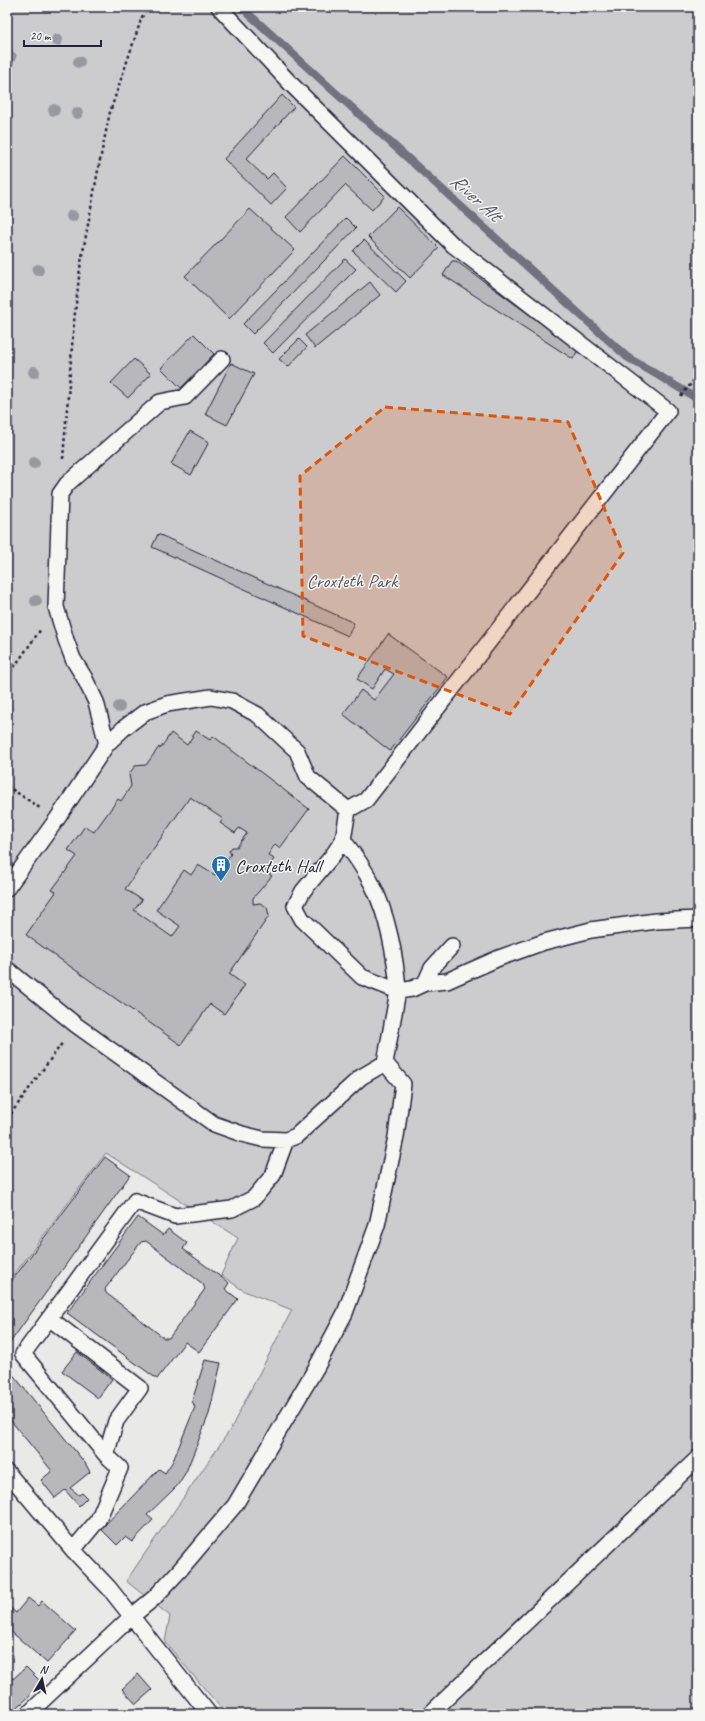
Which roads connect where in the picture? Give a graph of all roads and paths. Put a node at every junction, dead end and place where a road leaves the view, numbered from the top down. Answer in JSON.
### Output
{"nodes":[{"id":1,"x":149,"y":7,"type":"edge"},
{"id":2,"x":219,"y":7,"type":"edge"},
{"id":3,"x":222,"y":359,"type":"dead end"},
{"id":4,"x":698,"y":375,"type":"edge"},
{"id":5,"x":679,"y":398,"type":"dead end"},
{"id":6,"x":60,"y":494,"type":"junction"},
{"id":7,"x":56,"y":607,"type":"junction"},
{"id":8,"x":7,"y":677,"type":"edge"},
{"id":9,"x":106,"y":744,"type":"junction"},
{"id":10,"x":7,"y":786,"type":"edge"},
{"id":11,"x":348,"y":810,"type":"junction"},
{"id":12,"x":57,"y":820,"type":"junction"},
{"id":13,"x":343,"y":840,"type":"junction"},
{"id":14,"x":7,"y":888,"type":"edge"},
{"id":15,"x":698,"y":919,"type":"edge"},
{"id":16,"x":452,"y":946,"type":"dead end"},
{"id":17,"x":7,"y":969,"type":"edge"},
{"id":18,"x":425,"y":984,"type":"junction"},
{"id":19,"x":398,"y":991,"type":"junction"},
{"id":20,"x":76,"y":1024,"type":"junction"},
{"id":21,"x":385,"y":1063,"type":"junction"},
{"id":22,"x":7,"y":1119,"type":"edge"},
{"id":23,"x":286,"y":1140,"type":"junction"},
{"id":24,"x":49,"y":1318,"type":"junction"},
{"id":25,"x":106,"y":1455,"type":"junction"},
{"id":26,"x":698,"y":1458,"type":"edge"},
{"id":27,"x":7,"y":1472,"type":"edge"},
{"id":28,"x":73,"y":1550,"type":"junction"},
{"id":29,"x":132,"y":1616,"type":"junction"},
{"id":30,"x":28,"y":1714,"type":"edge"},
{"id":31,"x":209,"y":1714,"type":"edge"},
{"id":32,"x":430,"y":1714,"type":"edge"}],
"edges":[{"from":1,"to":6,"type":"path"},
{"from":2,"to":11,"type":"lane"},
{"from":3,"to":6,"type":"lane"},
{"from":4,"to":5,"type":"path"},
{"from":6,"to":7,"type":"lane"},
{"from":7,"to":8,"type":"path"},
{"from":7,"to":9,"type":"lane"},
{"from":9,"to":11,"type":"lane"},
{"from":9,"to":12,"type":"lane"},
{"from":10,"to":12,"type":"path"},
{"from":11,"to":13,"type":"lane"},
{"from":12,"to":14,"type":"lane"},
{"from":13,"to":19,"type":"lane"},
{"from":13,"to":19,"type":"lane"},
{"from":15,"to":18,"type":"lane"},
{"from":16,"to":18,"type":"lane"},
{"from":17,"to":20,"type":"lane"},
{"from":18,"to":19,"type":"lane"},
{"from":19,"to":21,"type":"lane"},
{"from":20,"to":22,"type":"path"},
{"from":20,"to":23,"type":"lane"},
{"from":21,"to":23,"type":"lane"},
{"from":21,"to":29,"type":"lane"},
{"from":23,"to":24,"type":"lane"},
{"from":24,"to":25,"type":"lane"},
{"from":24,"to":25,"type":"lane"},
{"from":25,"to":28,"type":"lane"},
{"from":26,"to":32,"type":"lane"},
{"from":27,"to":28,"type":"lane"},
{"from":28,"to":29,"type":"lane"},
{"from":29,"to":30,"type":"lane"},
{"from":29,"to":31,"type":"lane"}]}
